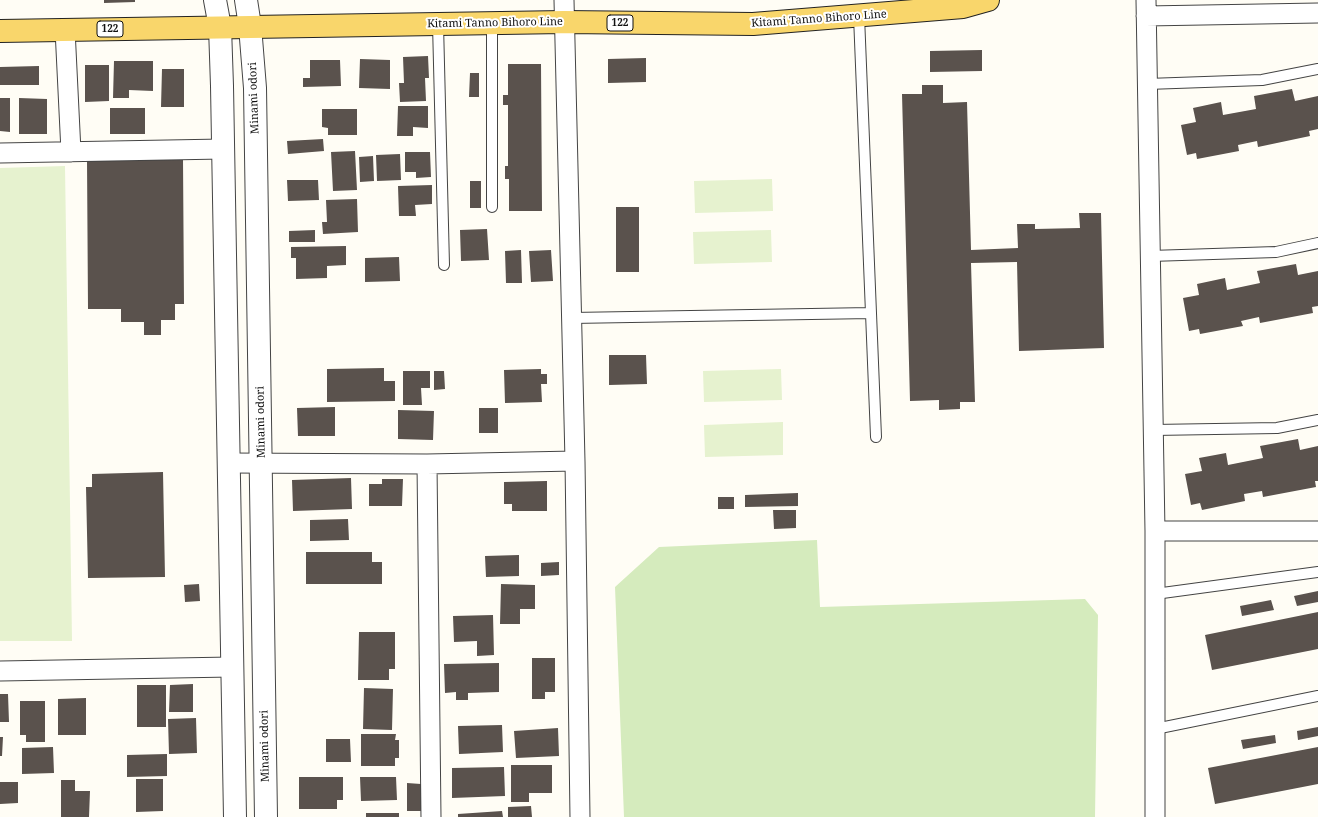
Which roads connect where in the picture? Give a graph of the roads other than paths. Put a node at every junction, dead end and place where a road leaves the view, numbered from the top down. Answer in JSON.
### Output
{"nodes":[{"id":1,"x":215,"y":0,"type":"edge"},
{"id":2,"x":246,"y":0,"type":"edge"},
{"id":3,"x":564,"y":0,"type":"edge"},
{"id":4,"x":988,"y":0,"type":"edge"},
{"id":5,"x":1146,"y":8,"type":"edge"},
{"id":6,"x":1318,"y":14,"type":"edge"},
{"id":7,"x":859,"y":16,"type":"junction"},
{"id":8,"x":564,"y":22,"type":"junction"},
{"id":9,"x":492,"y":23,"type":"junction"},
{"id":10,"x":438,"y":24,"type":"junction"},
{"id":11,"x":250,"y":26,"type":"junction"},
{"id":12,"x":220,"y":28,"type":"junction"},
{"id":13,"x":65,"y":30,"type":"junction"},
{"id":14,"x":0,"y":31,"type":"edge"},
{"id":15,"x":1318,"y":68,"type":"edge"},
{"id":16,"x":1147,"y":84,"type":"junction"},
{"id":17,"x":223,"y":149,"type":"junction"},
{"id":18,"x":71,"y":152,"type":"junction"},
{"id":19,"x":0,"y":153,"type":"edge"},
{"id":20,"x":492,"y":207,"type":"dead end"},
{"id":21,"x":1318,"y":244,"type":"edge"},
{"id":22,"x":1150,"y":256,"type":"junction"},
{"id":23,"x":444,"y":265,"type":"dead end"},
{"id":24,"x":871,"y":313,"type":"junction"},
{"id":25,"x":571,"y":318,"type":"junction"},
{"id":26,"x":1318,"y":420,"type":"edge"},
{"id":27,"x":1153,"y":430,"type":"junction"},
{"id":28,"x":876,"y":437,"type":"dead end"},
{"id":29,"x":574,"y":461,"type":"junction"},
{"id":30,"x":228,"y":463,"type":"junction"},
{"id":31,"x":261,"y":464,"type":"junction"},
{"id":32,"x":427,"y":464,"type":"junction"},
{"id":33,"x":1155,"y":531,"type":"junction"},
{"id":34,"x":1318,"y":532,"type":"edge"},
{"id":35,"x":1318,"y":572,"type":"edge"},
{"id":36,"x":1155,"y":594,"type":"junction"},
{"id":37,"x":232,"y":667,"type":"junction"},
{"id":38,"x":0,"y":671,"type":"edge"},
{"id":39,"x":1318,"y":696,"type":"edge"},
{"id":40,"x":1155,"y":729,"type":"junction"},
{"id":41,"x":235,"y":817,"type":"edge"},
{"id":42,"x":266,"y":817,"type":"edge"},
{"id":43,"x":431,"y":817,"type":"edge"},
{"id":44,"x":580,"y":817,"type":"edge"},
{"id":45,"x":1155,"y":817,"type":"edge"}],
"edges":[{"from":1,"to":12,"type":"street"},
{"from":2,"to":11,"type":"street","name":"Minami odori"},
{"from":3,"to":8,"type":"street"},
{"from":4,"to":7,"type":"main road","name":"Kitami Tanno Bihoro Line","number":"122"},
{"from":5,"to":6,"type":"street"},
{"from":5,"to":16,"type":"street"},
{"from":7,"to":8,"type":"main road","name":"Kitami Tanno Bihoro Line","number":"122"},
{"from":7,"to":24,"type":"lane"},
{"from":8,"to":9,"type":"main road","name":"Kitami Tanno Bihoro Line","number":"122"},
{"from":8,"to":25,"type":"street"},
{"from":9,"to":10,"type":"main road","name":"Kitami Tanno Bihoro Line","number":"122"},
{"from":9,"to":20,"type":"lane"},
{"from":10,"to":11,"type":"main road","name":"Kitami Tanno Bihoro Line","number":"122"},
{"from":10,"to":23,"type":"lane"},
{"from":11,"to":12,"type":"main road","name":"Kitami Tanno Bihoro Line","number":"122"},
{"from":11,"to":31,"type":"street","name":"Minami odori"},
{"from":12,"to":13,"type":"main road","name":"Kitami Tanno Bihoro Line","number":"122"},
{"from":12,"to":17,"type":"street"},
{"from":13,"to":14,"type":"main road","name":"Kitami Tanno Bihoro Line","number":"122"},
{"from":13,"to":18,"type":"street"},
{"from":15,"to":16,"type":"lane"},
{"from":16,"to":22,"type":"street"},
{"from":17,"to":18,"type":"street"},
{"from":17,"to":30,"type":"street"},
{"from":18,"to":19,"type":"street"},
{"from":21,"to":22,"type":"lane"},
{"from":22,"to":27,"type":"street"},
{"from":24,"to":25,"type":"lane"},
{"from":24,"to":28,"type":"lane"},
{"from":25,"to":29,"type":"street"},
{"from":26,"to":27,"type":"lane"},
{"from":27,"to":33,"type":"street"},
{"from":29,"to":32,"type":"street"},
{"from":29,"to":44,"type":"street"},
{"from":30,"to":31,"type":"street"},
{"from":30,"to":37,"type":"street"},
{"from":31,"to":32,"type":"street"},
{"from":31,"to":42,"type":"street","name":"Minami odori"},
{"from":32,"to":43,"type":"street"},
{"from":33,"to":34,"type":"street"},
{"from":33,"to":36,"type":"street"},
{"from":35,"to":36,"type":"lane"},
{"from":36,"to":40,"type":"street"},
{"from":37,"to":38,"type":"street"},
{"from":37,"to":41,"type":"street"},
{"from":39,"to":40,"type":"lane"},
{"from":40,"to":45,"type":"street"}]}
